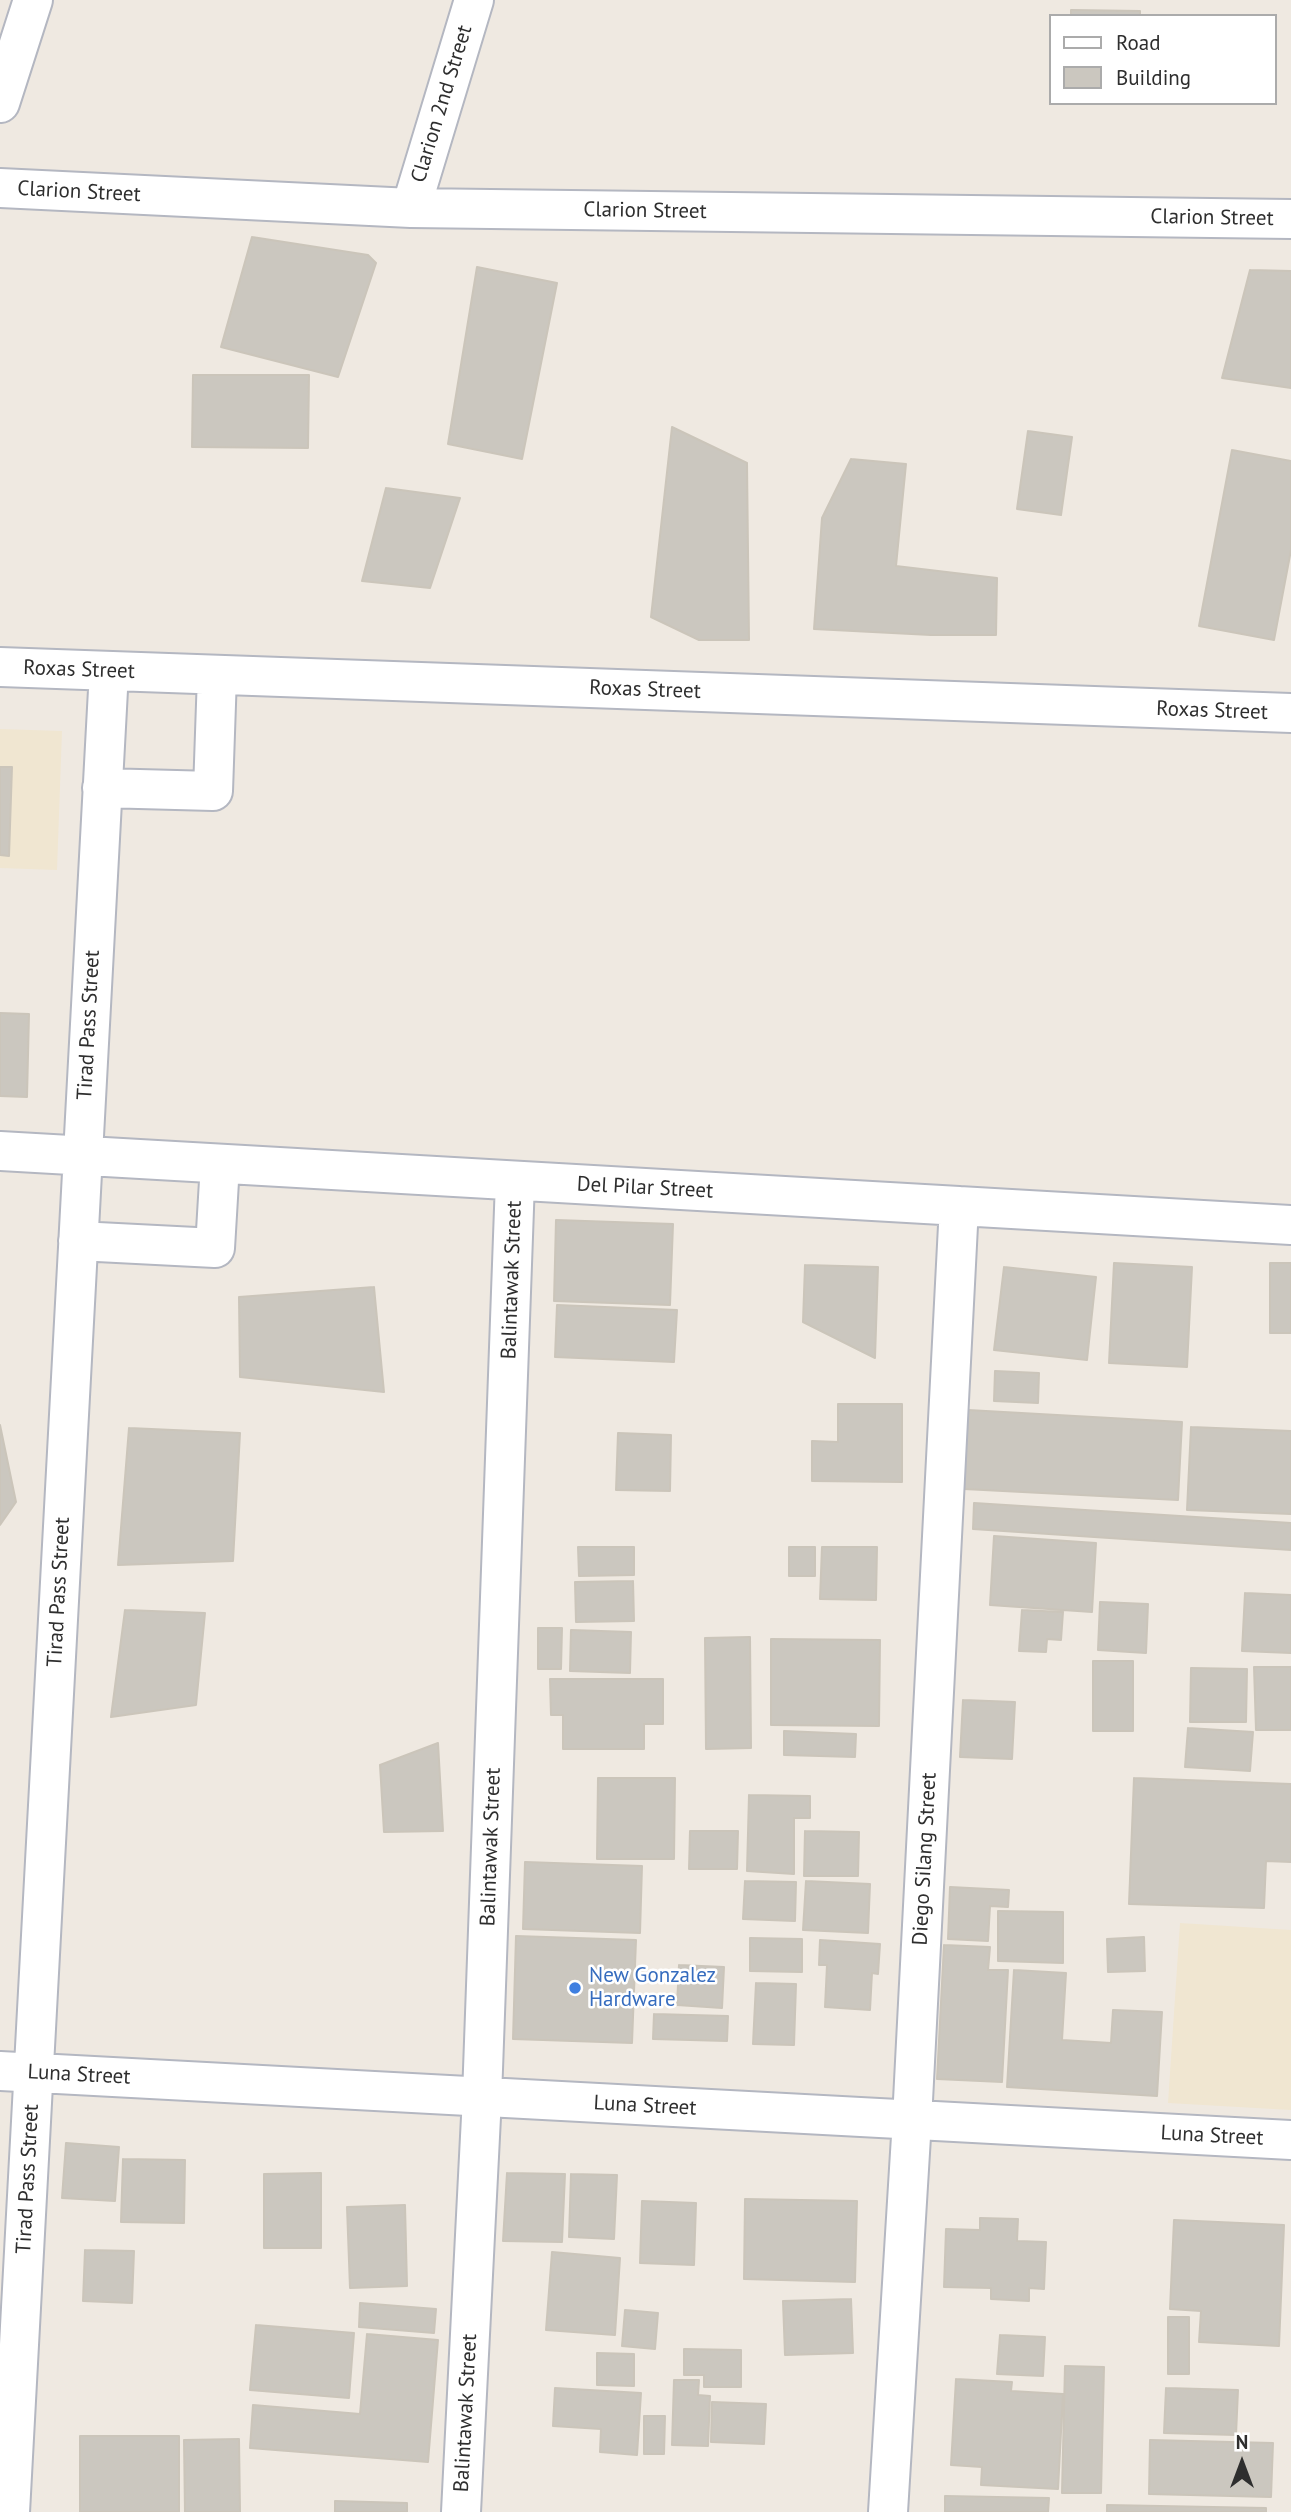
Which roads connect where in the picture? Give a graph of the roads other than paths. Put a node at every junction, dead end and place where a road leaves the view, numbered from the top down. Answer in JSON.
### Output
{"nodes":[{"id":1,"x":33,"y":0,"type":"edge"},
{"id":2,"x":474,"y":0,"type":"edge"},
{"id":3,"x":0,"y":103,"type":"edge"},
{"id":4,"x":0,"y":188,"type":"edge"},
{"id":5,"x":411,"y":208,"type":"junction"},
{"id":6,"x":1291,"y":219,"type":"edge"},
{"id":7,"x":0,"y":667,"type":"edge"},
{"id":8,"x":109,"y":671,"type":"junction"},
{"id":9,"x":217,"y":675,"type":"junction"},
{"id":10,"x":1291,"y":713,"type":"edge"},
{"id":11,"x":102,"y":788,"type":"junction"},
{"id":12,"x":0,"y":1151,"type":"edge"},
{"id":13,"x":82,"y":1156,"type":"junction"},
{"id":14,"x":220,"y":1164,"type":"junction"},
{"id":15,"x":515,"y":1181,"type":"junction"},
{"id":16,"x":958,"y":1206,"type":"junction"},
{"id":17,"x":1291,"y":1225,"type":"edge"},
{"id":18,"x":78,"y":1241,"type":"junction"},
{"id":19,"x":17,"y":2071,"type":"edge"},
{"id":20,"x":482,"y":2097,"type":"junction"},
{"id":21,"x":912,"y":2120,"type":"junction"},
{"id":22,"x":1291,"y":2140,"type":"edge"},
{"id":23,"x":10,"y":2512,"type":"edge"},
{"id":24,"x":461,"y":2512,"type":"edge"},
{"id":25,"x":888,"y":2512,"type":"edge"}],
"edges":[{"from":1,"to":3,"type":"street"},
{"from":2,"to":5,"type":"street","name":"Clarion 2nd Street"},
{"from":4,"to":5,"type":"street","name":"Clarion Street"},
{"from":5,"to":6,"type":"street","name":"Clarion Street"},
{"from":7,"to":8,"type":"street","name":"Roxas Street"},
{"from":8,"to":9,"type":"street","name":"Roxas Street"},
{"from":8,"to":11,"type":"street","name":"Tirad Pass Street"},
{"from":9,"to":10,"type":"street","name":"Roxas Street"},
{"from":9,"to":11,"type":"street"},
{"from":11,"to":13,"type":"street","name":"Tirad Pass Street"},
{"from":12,"to":13,"type":"street","name":"Del Pilar Street"},
{"from":13,"to":14,"type":"street","name":"Del Pilar Street"},
{"from":13,"to":18,"type":"street","name":"Tirad Pass Street"},
{"from":14,"to":15,"type":"street","name":"Del Pilar Street"},
{"from":14,"to":18,"type":"street"},
{"from":15,"to":16,"type":"street","name":"Del Pilar Street"},
{"from":15,"to":20,"type":"street","name":"Balintawak Street"},
{"from":16,"to":17,"type":"street","name":"Del Pilar Street"},
{"from":16,"to":21,"type":"street","name":"Diego Silang Street"},
{"from":18,"to":19,"type":"street","name":"Tirad Pass Street"},
{"from":19,"to":20,"type":"street","name":"Luna Street"},
{"from":19,"to":23,"type":"street","name":"Tirad Pass Street"},
{"from":20,"to":21,"type":"street","name":"Luna Street"},
{"from":20,"to":24,"type":"street","name":"Balintawak Street"},
{"from":21,"to":22,"type":"street","name":"Luna Street"},
{"from":21,"to":25,"type":"street","name":"Diego Silang Street"}]}
